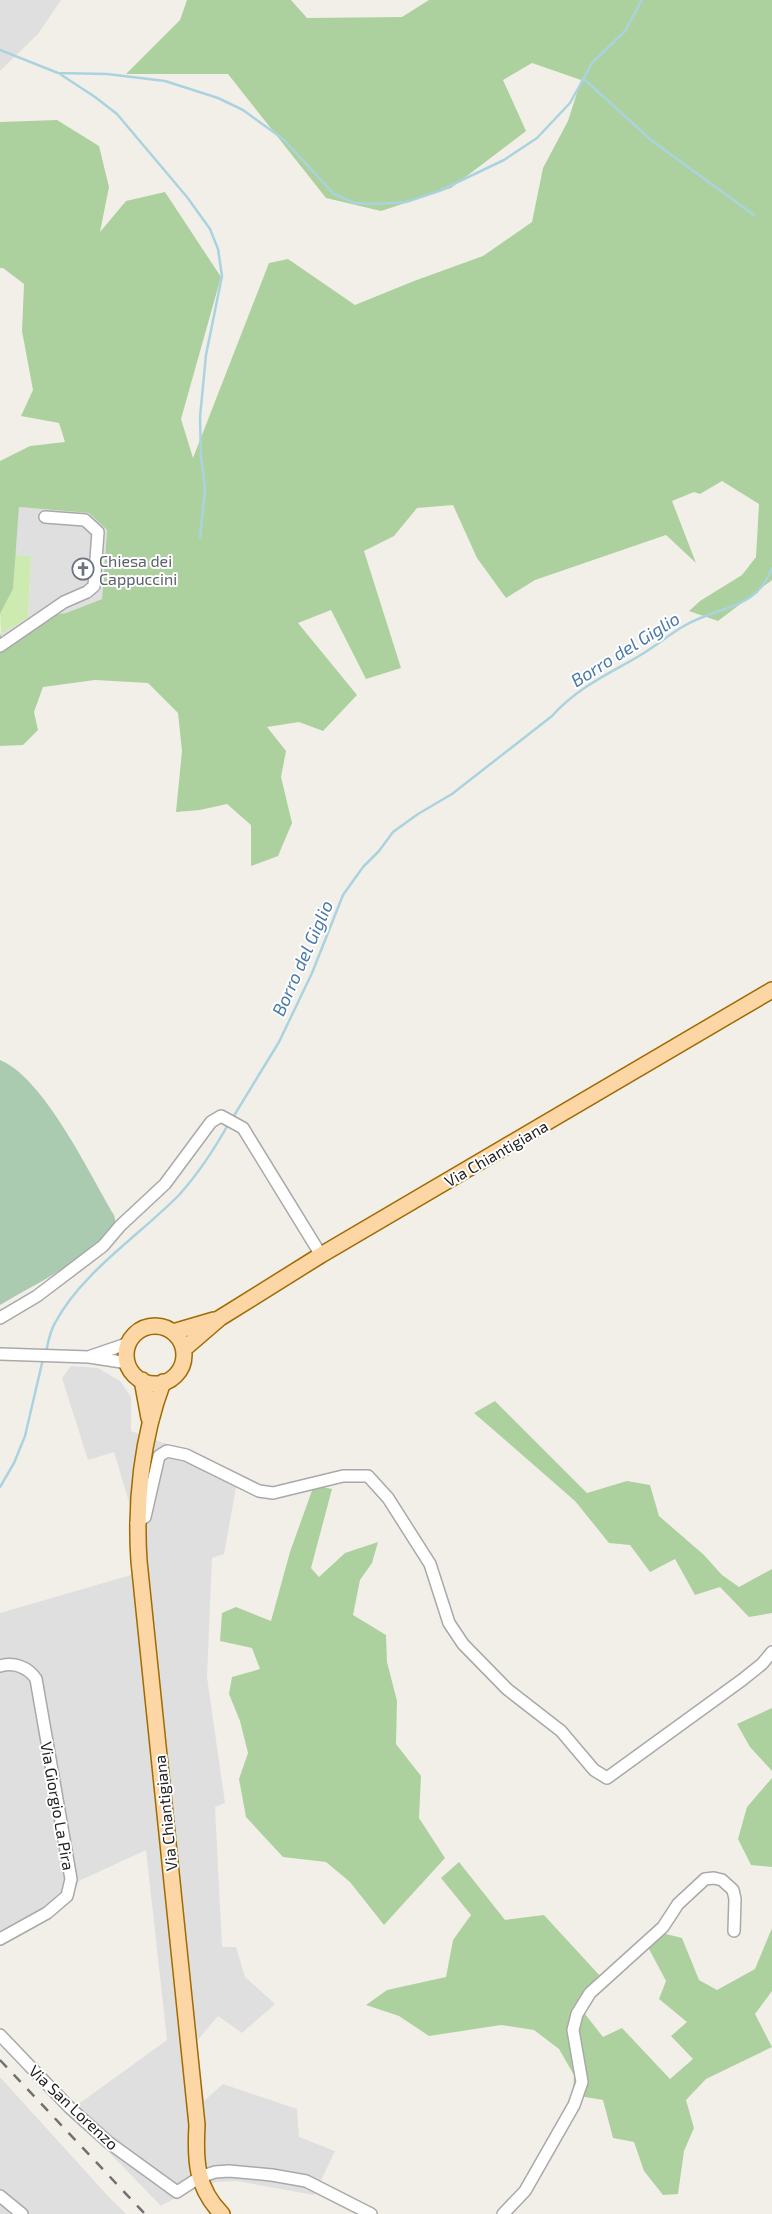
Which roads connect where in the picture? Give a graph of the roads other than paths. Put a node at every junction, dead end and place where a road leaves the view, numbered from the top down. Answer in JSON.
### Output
{"nodes":[{"id":1,"x":46,"y":517,"type":"dead end"},
{"id":2,"x":0,"y":646,"type":"edge"},
{"id":3,"x":772,"y":990,"type":"edge"},
{"id":4,"x":321,"y":1255,"type":"junction"},
{"id":5,"x":0,"y":1318,"type":"edge"},
{"id":6,"x":220,"y":1318,"type":"junction"},
{"id":7,"x":173,"y":1332,"type":"junction"},
{"id":8,"x":129,"y":1343,"type":"junction"},
{"id":9,"x":184,"y":1349,"type":"junction"},
{"id":10,"x":0,"y":1354,"type":"edge"},
{"id":11,"x":89,"y":1357,"type":"junction"},
{"id":12,"x":128,"y":1363,"type":"junction"},
{"id":13,"x":142,"y":1380,"type":"junction"},
{"id":14,"x":163,"y":1382,"type":"junction"},
{"id":15,"x":149,"y":1422,"type":"junction"},
{"id":16,"x":136,"y":1523,"type":"junction"},
{"id":17,"x":772,"y":1652,"type":"edge"},
{"id":18,"x":0,"y":1666,"type":"edge"},
{"id":19,"x":734,"y":1931,"type":"dead end"},
{"id":20,"x":0,"y":1940,"type":"edge"},
{"id":21,"x":0,"y":2035,"type":"edge"},
{"id":22,"x":200,"y":2177,"type":"junction"},
{"id":23,"x":0,"y":2196,"type":"edge"},
{"id":24,"x":22,"y":2214,"type":"edge"},
{"id":25,"x":222,"y":2214,"type":"edge"},
{"id":26,"x":372,"y":2214,"type":"edge"},
{"id":27,"x":503,"y":2214,"type":"edge"}],
"edges":[{"from":1,"to":2,"type":"street"},
{"from":3,"to":4,"type":"main road","name":"Via Chiantigiana"},
{"from":4,"to":5,"type":"street"},
{"from":4,"to":6,"type":"main road","name":"Via Chiantigiana"},
{"from":6,"to":7,"type":"main road","name":"Via Chiantigiana"},
{"from":6,"to":9,"type":"main road","name":"Via Chiantigiana"},
{"from":7,"to":8,"type":"main road","name":"Via Chiantigiana"},
{"from":7,"to":9,"type":"main road"},
{"from":8,"to":11,"type":"street"},
{"from":8,"to":12,"type":"main road"},
{"from":9,"to":14,"type":"main road"},
{"from":10,"to":11,"type":"street"},
{"from":11,"to":12,"type":"street"},
{"from":12,"to":13,"type":"main road"},
{"from":13,"to":14,"type":"main road"},
{"from":13,"to":15,"type":"main road","name":"Via Chiantigiana"},
{"from":14,"to":15,"type":"main road","name":"Via Chiantigiana"},
{"from":15,"to":16,"type":"main road","name":"Via Chiantigiana"},
{"from":16,"to":17,"type":"street"},
{"from":16,"to":22,"type":"main road","name":"Via Chiantigiana"},
{"from":18,"to":20,"type":"street","name":"Via Giorgio La Pira"},
{"from":19,"to":27,"type":"street"},
{"from":21,"to":22,"type":"street","name":"Via San Lorenzo"},
{"from":22,"to":25,"type":"main road","name":"Via Chiantigiana"},
{"from":22,"to":26,"type":"street"},
{"from":23,"to":24,"type":"street"}]}
